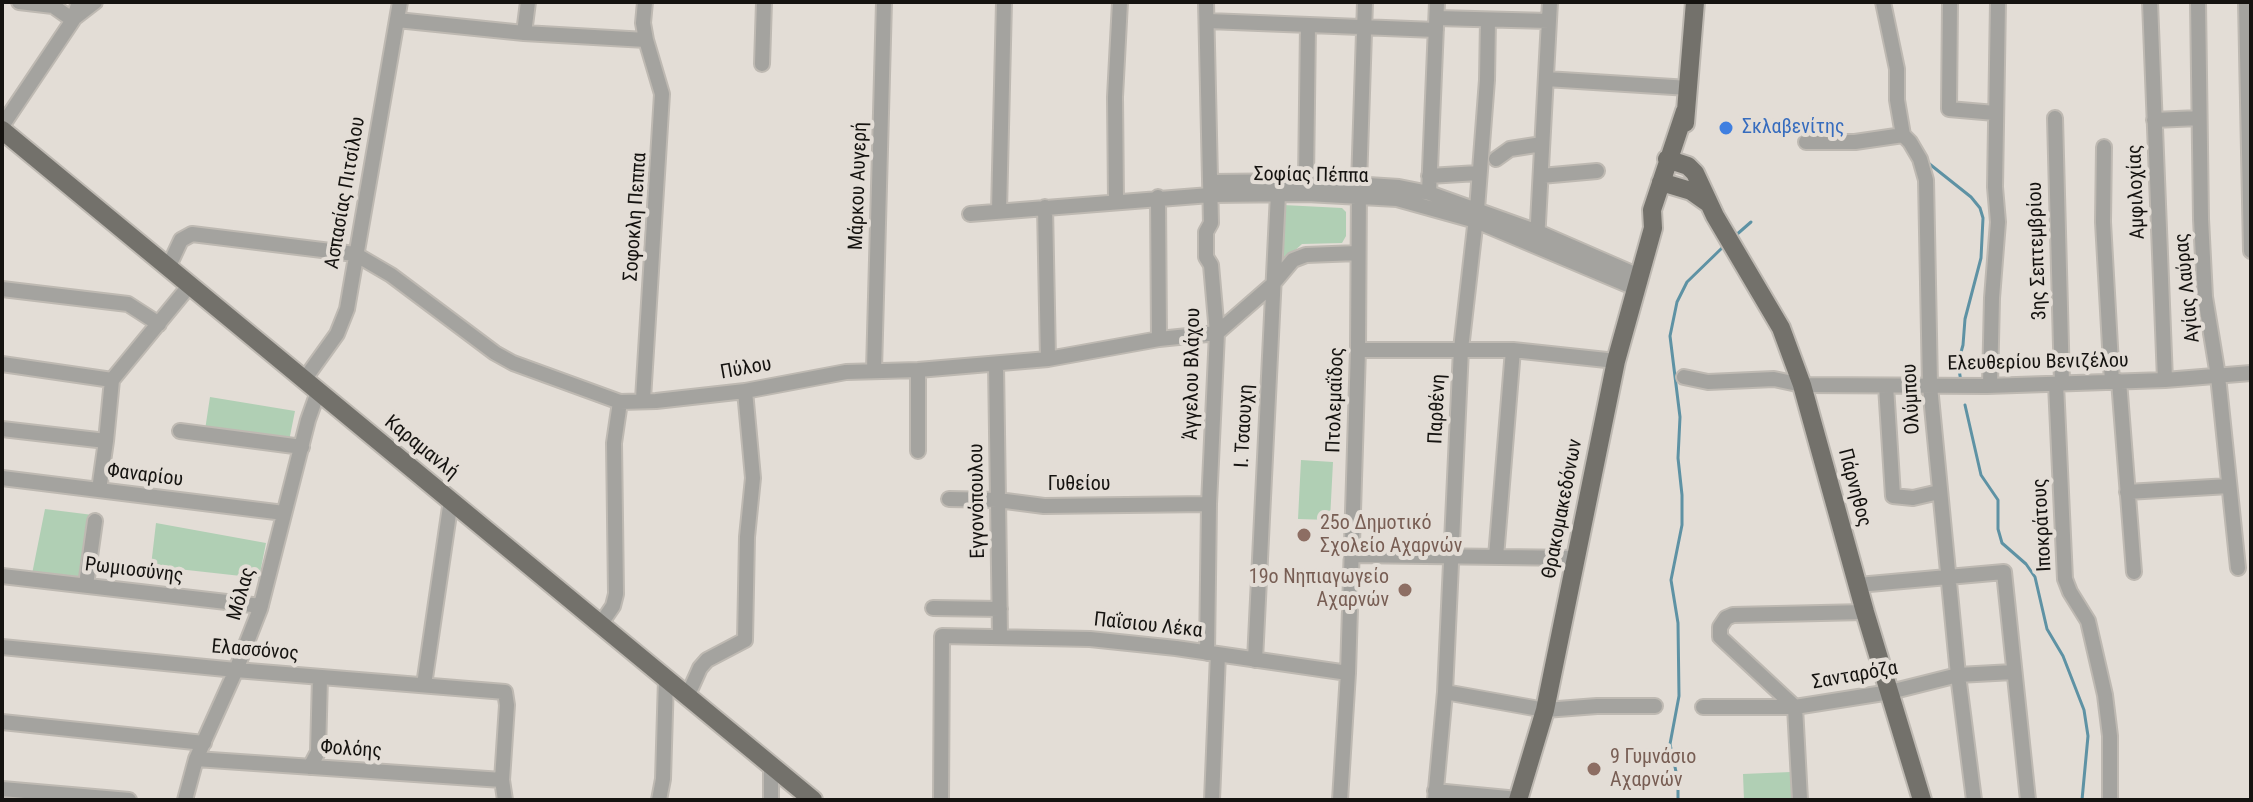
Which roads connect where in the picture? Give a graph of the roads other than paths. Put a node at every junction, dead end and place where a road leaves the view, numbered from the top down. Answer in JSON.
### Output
{"nodes":[{"id":1,"x":19,"y":2,"type":"edge"},
{"id":2,"x":79,"y":2,"type":"edge"},
{"id":3,"x":95,"y":2,"type":"edge"},
{"id":4,"x":400,"y":2,"type":"edge"},
{"id":5,"x":528,"y":2,"type":"edge"},
{"id":6,"x":645,"y":2,"type":"edge"},
{"id":7,"x":764,"y":2,"type":"edge"},
{"id":8,"x":884,"y":2,"type":"edge"},
{"id":9,"x":1004,"y":2,"type":"edge"},
{"id":10,"x":1120,"y":2,"type":"edge"},
{"id":11,"x":1206,"y":2,"type":"edge"},
{"id":12,"x":1365,"y":2,"type":"edge"},
{"id":13,"x":1437,"y":2,"type":"edge"},
{"id":14,"x":1550,"y":2,"type":"edge"},
{"id":15,"x":1695,"y":2,"type":"edge"},
{"id":16,"x":1883,"y":2,"type":"edge"},
{"id":17,"x":1950,"y":2,"type":"edge"},
{"id":18,"x":1998,"y":2,"type":"edge"},
{"id":19,"x":2150,"y":2,"type":"edge"},
{"id":20,"x":2198,"y":2,"type":"edge"},
{"id":21,"x":2246,"y":2,"type":"edge"},
{"id":22,"x":54,"y":4,"type":"edge"},
{"id":23,"x":73,"y":20,"type":"junction"},
{"id":24,"x":397,"y":20,"type":"junction"},
{"id":25,"x":1488,"y":20,"type":"junction"},
{"id":26,"x":1208,"y":21,"type":"junction"},
{"id":27,"x":1549,"y":21,"type":"junction"},
{"id":28,"x":1436,"y":24,"type":"junction"},
{"id":29,"x":1308,"y":25,"type":"junction"},
{"id":30,"x":1365,"y":27,"type":"junction"},
{"id":31,"x":524,"y":33,"type":"junction"},
{"id":32,"x":646,"y":40,"type":"junction"},
{"id":33,"x":762,"y":64,"type":"dead end"},
{"id":34,"x":1546,"y":79,"type":"junction"},
{"id":35,"x":1689,"y":88,"type":"junction"},
{"id":36,"x":1995,"y":113,"type":"junction"},
{"id":37,"x":2055,"y":118,"type":"dead end"},
{"id":38,"x":2199,"y":118,"type":"junction"},
{"id":39,"x":2154,"y":120,"type":"junction"},
{"id":40,"x":2,"y":128,"type":"edge"},
{"id":41,"x":1903,"y":135,"type":"junction"},
{"id":42,"x":1806,"y":142,"type":"dead end"},
{"id":43,"x":1542,"y":144,"type":"junction"},
{"id":44,"x":2104,"y":147,"type":"dead end"},
{"id":45,"x":1496,"y":159,"type":"dead end"},
{"id":46,"x":1673,"y":160,"type":"junction"},
{"id":47,"x":1597,"y":171,"type":"dead end"},
{"id":48,"x":1478,"y":173,"type":"junction"},
{"id":49,"x":1429,"y":176,"type":"junction"},
{"id":50,"x":1541,"y":176,"type":"junction"},
{"id":51,"x":1306,"y":181,"type":"junction"},
{"id":52,"x":1666,"y":184,"type":"junction"},
{"id":53,"x":1210,"y":189,"type":"junction"},
{"id":54,"x":1359,"y":190,"type":"junction"},
{"id":55,"x":1429,"y":193,"type":"junction"},
{"id":56,"x":1278,"y":194,"type":"junction"},
{"id":57,"x":1158,"y":197,"type":"junction"},
{"id":58,"x":1116,"y":201,"type":"junction"},
{"id":59,"x":1708,"y":203,"type":"junction"},
{"id":60,"x":1045,"y":207,"type":"junction"},
{"id":61,"x":999,"y":211,"type":"junction"},
{"id":62,"x":970,"y":214,"type":"dead end"},
{"id":63,"x":1477,"y":215,"type":"junction"},
{"id":64,"x":1537,"y":239,"type":"junction"},
{"id":65,"x":2251,"y":251,"type":"edge"},
{"id":66,"x":1358,"y":253,"type":"junction"},
{"id":67,"x":355,"y":254,"type":"junction"},
{"id":68,"x":168,"y":268,"type":"junction"},
{"id":69,"x":1637,"y":282,"type":"junction"},
{"id":70,"x":190,"y":285,"type":"junction"},
{"id":71,"x":1272,"y":285,"type":"junction"},
{"id":72,"x":2,"y":289,"type":"edge"},
{"id":73,"x":159,"y":324,"type":"junction"},
{"id":74,"x":1217,"y":333,"type":"junction"},
{"id":75,"x":1159,"y":339,"type":"junction"},
{"id":76,"x":1461,"y":349,"type":"junction"},
{"id":77,"x":1358,"y":350,"type":"junction"},
{"id":78,"x":1513,"y":350,"type":"junction"},
{"id":79,"x":1048,"y":359,"type":"junction"},
{"id":80,"x":1616,"y":361,"type":"junction"},
{"id":81,"x":2,"y":364,"type":"edge"},
{"id":82,"x":996,"y":364,"type":"junction"},
{"id":83,"x":874,"y":370,"type":"junction"},
{"id":84,"x":918,"y":370,"type":"junction"},
{"id":85,"x":2251,"y":373,"type":"edge"},
{"id":86,"x":2218,"y":376,"type":"junction"},
{"id":87,"x":1684,"y":377,"type":"dead end"},
{"id":88,"x":112,"y":380,"type":"junction"},
{"id":89,"x":2165,"y":380,"type":"junction"},
{"id":90,"x":2116,"y":382,"type":"junction"},
{"id":91,"x":2059,"y":384,"type":"junction"},
{"id":92,"x":1802,"y":385,"type":"junction"},
{"id":93,"x":1990,"y":385,"type":"junction"},
{"id":94,"x":311,"y":386,"type":"junction"},
{"id":95,"x":1886,"y":386,"type":"junction"},
{"id":96,"x":1930,"y":386,"type":"junction"},
{"id":97,"x":745,"y":391,"type":"junction"},
{"id":98,"x":643,"y":399,"type":"junction"},
{"id":99,"x":620,"y":402,"type":"junction"},
{"id":100,"x":2,"y":429,"type":"edge"},
{"id":101,"x":180,"y":431,"type":"dead end"},
{"id":102,"x":106,"y":441,"type":"junction"},
{"id":103,"x":302,"y":447,"type":"junction"},
{"id":104,"x":918,"y":451,"type":"dead end"},
{"id":105,"x":2,"y":478,"type":"edge"},
{"id":106,"x":2229,"y":486,"type":"junction"},
{"id":107,"x":99,"y":490,"type":"junction"},
{"id":108,"x":1939,"y":492,"type":"junction"},
{"id":109,"x":2127,"y":492,"type":"junction"},
{"id":110,"x":949,"y":499,"type":"dead end"},
{"id":111,"x":451,"y":500,"type":"junction"},
{"id":112,"x":998,"y":500,"type":"junction"},
{"id":113,"x":1209,"y":504,"type":"junction"},
{"id":114,"x":284,"y":513,"type":"junction"},
{"id":115,"x":95,"y":521,"type":"dead end"},
{"id":116,"x":1351,"y":555,"type":"junction"},
{"id":117,"x":1451,"y":556,"type":"junction"},
{"id":118,"x":1496,"y":557,"type":"junction"},
{"id":119,"x":1575,"y":558,"type":"junction"},
{"id":120,"x":2238,"y":568,"type":"dead end"},
{"id":121,"x":2134,"y":572,"type":"dead end"},
{"id":122,"x":2,"y":576,"type":"edge"},
{"id":123,"x":1948,"y":577,"type":"junction"},
{"id":124,"x":86,"y":585,"type":"junction"},
{"id":125,"x":1858,"y":585,"type":"junction"},
{"id":126,"x":261,"y":606,"type":"junction"},
{"id":127,"x":933,"y":608,"type":"dead end"},
{"id":128,"x":1000,"y":609,"type":"junction"},
{"id":129,"x":1865,"y":612,"type":"junction"},
{"id":130,"x":600,"y":625,"type":"junction"},
{"id":131,"x":1000,"y":637,"type":"junction"},
{"id":132,"x":2,"y":647,"type":"edge"},
{"id":133,"x":1212,"y":654,"type":"junction"},
{"id":134,"x":1255,"y":660,"type":"junction"},
{"id":135,"x":236,"y":670,"type":"junction"},
{"id":136,"x":2013,"y":672,"type":"junction"},
{"id":137,"x":1348,"y":673,"type":"junction"},
{"id":138,"x":1958,"y":675,"type":"junction"},
{"id":139,"x":320,"y":677,"type":"junction"},
{"id":140,"x":666,"y":679,"type":"junction"},
{"id":141,"x":424,"y":685,"type":"junction"},
{"id":142,"x":1445,"y":692,"type":"junction"},
{"id":143,"x":1890,"y":692,"type":"junction"},
{"id":144,"x":687,"y":697,"type":"junction"},
{"id":145,"x":1655,"y":706,"type":"dead end"},
{"id":146,"x":1703,"y":707,"type":"dead end"},
{"id":147,"x":1795,"y":707,"type":"junction"},
{"id":148,"x":1545,"y":710,"type":"junction"},
{"id":149,"x":2,"y":722,"type":"edge"},
{"id":150,"x":204,"y":743,"type":"junction"},
{"id":151,"x":196,"y":759,"type":"junction"},
{"id":152,"x":771,"y":765,"type":"junction"},
{"id":153,"x":310,"y":767,"type":"junction"},
{"id":154,"x":502,"y":780,"type":"junction"},
{"id":155,"x":2,"y":789,"type":"edge"},
{"id":156,"x":1435,"y":796,"type":"edge"},
{"id":157,"x":660,"y":798,"type":"edge"},
{"id":158,"x":129,"y":800,"type":"edge"},
{"id":159,"x":185,"y":800,"type":"edge"},
{"id":160,"x":505,"y":800,"type":"edge"},
{"id":161,"x":771,"y":800,"type":"edge"},
{"id":162,"x":813,"y":800,"type":"edge"},
{"id":163,"x":941,"y":800,"type":"edge"},
{"id":164,"x":1212,"y":800,"type":"edge"},
{"id":165,"x":1340,"y":800,"type":"edge"},
{"id":166,"x":1518,"y":800,"type":"edge"},
{"id":167,"x":1800,"y":800,"type":"edge"},
{"id":168,"x":1922,"y":800,"type":"edge"},
{"id":169,"x":1974,"y":800,"type":"edge"},
{"id":170,"x":2028,"y":800,"type":"edge"},
{"id":171,"x":2110,"y":800,"type":"edge"}],
"edges":[{"from":1,"to":22,"type":"street"},
{"from":2,"to":23,"type":"street"},
{"from":3,"to":23,"type":"street"},
{"from":4,"to":24,"type":"street","name":"Ασπασίας Πιτσίλου"},
{"from":5,"to":31,"type":"street"},
{"from":6,"to":32,"type":"street","name":"Σοφοκλη Πεππα"},
{"from":7,"to":33,"type":"street"},
{"from":8,"to":83,"type":"street","name":"Μάρκου Αυγερή"},
{"from":9,"to":61,"type":"street"},
{"from":10,"to":58,"type":"street"},
{"from":11,"to":26,"type":"street","name":"Άγγελου Βλάχου"},
{"from":12,"to":30,"type":"street","name":"Πτολεμαΐδος"},
{"from":13,"to":28,"type":"street"},
{"from":14,"to":27,"type":"street"},
{"from":15,"to":35,"type":"main road"},
{"from":16,"to":41,"type":"street","name":"Ολύμπου"},
{"from":17,"to":36,"type":"street"},
{"from":18,"to":36,"type":"street"},
{"from":19,"to":39,"type":"street","name":"Αμφιλοχίας"},
{"from":20,"to":38,"type":"street","name":"Αγίας Λαύρας"},
{"from":21,"to":65,"type":"street"},
{"from":22,"to":23,"type":"street"},
{"from":23,"to":40,"type":"street"},
{"from":24,"to":31,"type":"street"},
{"from":24,"to":67,"type":"street","name":"Ασπασίας Πιτσίλου"},
{"from":25,"to":27,"type":"street"},
{"from":25,"to":28,"type":"street"},
{"from":25,"to":48,"type":"street","name":"Παρθένη"},
{"from":26,"to":29,"type":"street"},
{"from":26,"to":53,"type":"street","name":"Άγγελου Βλάχου"},
{"from":27,"to":34,"type":"street"},
{"from":28,"to":30,"type":"street"},
{"from":28,"to":49,"type":"street"},
{"from":29,"to":30,"type":"street"},
{"from":29,"to":51,"type":"street"},
{"from":30,"to":54,"type":"street","name":"Πτολεμαΐδος"},
{"from":31,"to":32,"type":"street"},
{"from":32,"to":98,"type":"street","name":"Σοφοκλη Πεππα"},
{"from":34,"to":35,"type":"street"},
{"from":34,"to":43,"type":"street"},
{"from":35,"to":46,"type":"main road"},
{"from":36,"to":93,"type":"street"},
{"from":37,"to":91,"type":"street","name":"3ης Σεπτεμβρίου"},
{"from":38,"to":39,"type":"street"},
{"from":38,"to":86,"type":"street","name":"Αγίας Λαύρας"},
{"from":39,"to":89,"type":"street","name":"Αμφιλοχίας"},
{"from":40,"to":68,"type":"main road","name":"Καραμανλή"},
{"from":41,"to":42,"type":"street"},
{"from":41,"to":96,"type":"street","name":"Ολύμπου"},
{"from":43,"to":45,"type":"street"},
{"from":43,"to":50,"type":"street"},
{"from":44,"to":90,"type":"street"},
{"from":46,"to":52,"type":"main road"},
{"from":46,"to":59,"type":"main road","name":"Πάρνηθος"},
{"from":47,"to":50,"type":"street"},
{"from":48,"to":49,"type":"street"},
{"from":48,"to":63,"type":"street","name":"Παρθένη"},
{"from":49,"to":55,"type":"street"},
{"from":50,"to":64,"type":"street"},
{"from":51,"to":53,"type":"street","name":"Σοφίας Πέππα"},
{"from":51,"to":54,"type":"street","name":"Σοφίας Πέππα"},
{"from":52,"to":59,"type":"main road"},
{"from":52,"to":69,"type":"main road","name":"Θρακομακεδόνων"},
{"from":53,"to":56,"type":"street","name":"Σοφίας Πέππα"},
{"from":53,"to":57,"type":"street","name":"Σοφίας Πέππα"},
{"from":53,"to":74,"type":"street","name":"Άγγελου Βλάχου"},
{"from":54,"to":55,"type":"street","name":"Σοφίας Πέππα"},
{"from":54,"to":56,"type":"street","name":"Σοφίας Πέππα"},
{"from":54,"to":63,"type":"street","name":"Σοφίας Πέππα"},
{"from":54,"to":66,"type":"street","name":"Πτολεμαΐδος"},
{"from":55,"to":63,"type":"street","name":"Σοφίας Πέππα"},
{"from":56,"to":71,"type":"street","name":"Ι. Τσαουχη"},
{"from":57,"to":58,"type":"street","name":"Σοφίας Πέππα"},
{"from":57,"to":75,"type":"street"},
{"from":58,"to":60,"type":"street","name":"Σοφίας Πέππα"},
{"from":59,"to":92,"type":"main road","name":"Πάρνηθος"},
{"from":60,"to":61,"type":"street","name":"Σοφίας Πέππα"},
{"from":60,"to":79,"type":"street"},
{"from":61,"to":62,"type":"street","name":"Σοφίας Πέππα"},
{"from":63,"to":64,"type":"street","name":"Σοφίας Πέππα"},
{"from":63,"to":76,"type":"street","name":"Παρθένη"},
{"from":64,"to":69,"type":"street","name":"Σοφίας Πέππα"},
{"from":66,"to":71,"type":"street"},
{"from":66,"to":77,"type":"street","name":"Πτολεμαΐδος"},
{"from":67,"to":68,"type":"street","name":"Πύλου"},
{"from":67,"to":94,"type":"street","name":"Ασπασίας Πιτσίλου"},
{"from":67,"to":99,"type":"street","name":"Πύλου"},
{"from":68,"to":70,"type":"main road","name":"Καραμανλή"},
{"from":69,"to":80,"type":"main road","name":"Θρακομακεδόνων"},
{"from":70,"to":73,"type":"street"},
{"from":70,"to":94,"type":"main road","name":"Καραμανλή"},
{"from":71,"to":74,"type":"street"},
{"from":71,"to":134,"type":"street","name":"Ι. Τσαουχη"},
{"from":72,"to":73,"type":"street"},
{"from":73,"to":88,"type":"street"},
{"from":74,"to":75,"type":"street","name":"Πύλου"},
{"from":74,"to":113,"type":"street","name":"Άγγελου Βλάχου"},
{"from":75,"to":79,"type":"street","name":"Πύλου"},
{"from":76,"to":77,"type":"street"},
{"from":76,"to":78,"type":"street"},
{"from":76,"to":117,"type":"street","name":"Παρθένη"},
{"from":77,"to":116,"type":"street","name":"Πτολεμαΐδος"},
{"from":78,"to":80,"type":"street"},
{"from":78,"to":118,"type":"street"},
{"from":79,"to":82,"type":"street","name":"Πύλου"},
{"from":80,"to":119,"type":"main road","name":"Θρακομακεδόνων"},
{"from":81,"to":88,"type":"street"},
{"from":82,"to":84,"type":"street","name":"Πύλου"},
{"from":82,"to":112,"type":"street","name":"Εγγονόπουλου"},
{"from":83,"to":84,"type":"street","name":"Πύλου"},
{"from":83,"to":97,"type":"street","name":"Πύλου"},
{"from":84,"to":104,"type":"street"},
{"from":85,"to":86,"type":"street","name":"Ελευθερίου Βενιζέλου"},
{"from":86,"to":89,"type":"street","name":"Ελευθερίου Βενιζέλου"},
{"from":86,"to":106,"type":"street","name":"Αγίας Λαύρας"},
{"from":87,"to":92,"type":"street","name":"Ελευθερίου Βενιζέλου"},
{"from":88,"to":102,"type":"street"},
{"from":89,"to":90,"type":"street","name":"Ελευθερίου Βενιζέλου"},
{"from":90,"to":91,"type":"street","name":"Ελευθερίου Βενιζέλου"},
{"from":90,"to":109,"type":"street"},
{"from":91,"to":93,"type":"street","name":"Ελευθερίου Βενιζέλου"},
{"from":91,"to":171,"type":"street","name":"Ιποκράτους"},
{"from":92,"to":95,"type":"street","name":"Ελευθερίου Βενιζέλου"},
{"from":92,"to":125,"type":"main road","name":"Πάρνηθος"},
{"from":93,"to":96,"type":"street","name":"Ελευθερίου Βενιζέλου"},
{"from":94,"to":103,"type":"street","name":"Μόλας"},
{"from":94,"to":111,"type":"main road","name":"Καραμανλή"},
{"from":95,"to":96,"type":"street","name":"Ελευθερίου Βενιζέλου"},
{"from":95,"to":108,"type":"street"},
{"from":96,"to":108,"type":"street","name":"Ολύμπου"},
{"from":97,"to":98,"type":"street","name":"Πύλου"},
{"from":97,"to":144,"type":"street"},
{"from":98,"to":99,"type":"street","name":"Πύλου"},
{"from":99,"to":130,"type":"street"},
{"from":100,"to":102,"type":"street"},
{"from":101,"to":103,"type":"street"},
{"from":102,"to":107,"type":"street"},
{"from":103,"to":114,"type":"street","name":"Μόλας"},
{"from":105,"to":107,"type":"street","name":"Φαναρίου"},
{"from":106,"to":109,"type":"street"},
{"from":106,"to":120,"type":"street","name":"Αγίας Λαύρας"},
{"from":107,"to":114,"type":"street","name":"Φαναρίου"},
{"from":108,"to":123,"type":"street","name":"Ολύμπου"},
{"from":109,"to":121,"type":"street"},
{"from":110,"to":112,"type":"street","name":"Γυθείου"},
{"from":111,"to":130,"type":"main road","name":"Καραμανλή"},
{"from":111,"to":141,"type":"street"},
{"from":112,"to":113,"type":"street","name":"Γυθείου"},
{"from":112,"to":128,"type":"street","name":"Εγγονόπουλου"},
{"from":113,"to":133,"type":"street","name":"Άγγελου Βλάχου"},
{"from":114,"to":126,"type":"street","name":"Μόλας"},
{"from":115,"to":124,"type":"street"},
{"from":116,"to":117,"type":"street"},
{"from":116,"to":137,"type":"street","name":"Πτολεμαΐδος"},
{"from":117,"to":118,"type":"street"},
{"from":117,"to":142,"type":"street","name":"Παρθένη"},
{"from":118,"to":119,"type":"street"},
{"from":119,"to":148,"type":"main road","name":"Θρακομακεδόνων"},
{"from":122,"to":124,"type":"street","name":"Ρωμιοσύνης"},
{"from":123,"to":125,"type":"street"},
{"from":123,"to":136,"type":"street"},
{"from":123,"to":138,"type":"street","name":"Ολύμπου"},
{"from":124,"to":126,"type":"street","name":"Ρωμιοσύνης"},
{"from":125,"to":129,"type":"main road","name":"Πάρνηθος"},
{"from":126,"to":135,"type":"street","name":"Μόλας"},
{"from":127,"to":128,"type":"street"},
{"from":128,"to":131,"type":"street","name":"Εγγονόπουλου"},
{"from":129,"to":143,"type":"main road","name":"Πάρνηθος"},
{"from":129,"to":147,"type":"street"},
{"from":130,"to":140,"type":"main road","name":"Καραμανλή"},
{"from":131,"to":133,"type":"street","name":"Παΐσιου Λέκα"},
{"from":131,"to":163,"type":"street","name":"Παΐσιου Λέκα"},
{"from":132,"to":135,"type":"street","name":"Ελασσόνος"},
{"from":133,"to":134,"type":"street","name":"Παΐσιου Λέκα"},
{"from":133,"to":164,"type":"street","name":"Άγγελου Βλάχου"},
{"from":134,"to":137,"type":"street","name":"Παΐσιου Λέκα"},
{"from":135,"to":139,"type":"street","name":"Ελασσόνος"},
{"from":135,"to":150,"type":"street","name":"Μόλας"},
{"from":136,"to":138,"type":"street","name":"Σανταρόζα"},
{"from":136,"to":170,"type":"street"},
{"from":137,"to":165,"type":"street","name":"Πτολεμαΐδος"},
{"from":138,"to":143,"type":"street","name":"Σανταρόζα"},
{"from":138,"to":169,"type":"street","name":"Ολύμπου"},
{"from":139,"to":141,"type":"street","name":"Ελασσόνος"},
{"from":139,"to":153,"type":"street"},
{"from":140,"to":144,"type":"main road","name":"Καραμανλή"},
{"from":140,"to":157,"type":"street"},
{"from":141,"to":154,"type":"street","name":"Ελασσόνος"},
{"from":142,"to":148,"type":"street"},
{"from":142,"to":156,"type":"street","name":"Παρθένη"},
{"from":143,"to":147,"type":"street","name":"Σανταρόζα"},
{"from":143,"to":168,"type":"main road","name":"Πάρνηθος"},
{"from":144,"to":152,"type":"main road","name":"Καραμανλή"},
{"from":145,"to":148,"type":"street"},
{"from":146,"to":147,"type":"street","name":"Σανταρόζα"},
{"from":147,"to":167,"type":"street"},
{"from":148,"to":166,"type":"main road","name":"Θρακομακεδόνων"},
{"from":149,"to":150,"type":"street"},
{"from":150,"to":151,"type":"street","name":"Μόλας"},
{"from":151,"to":153,"type":"street","name":"Φολόης"},
{"from":151,"to":159,"type":"street","name":"Μόλας"},
{"from":152,"to":161,"type":"street"},
{"from":152,"to":162,"type":"main road","name":"Καραμανλή"},
{"from":153,"to":154,"type":"street","name":"Φολόης"},
{"from":154,"to":160,"type":"street"},
{"from":155,"to":158,"type":"street"},
{"from":156,"to":166,"type":"street"}]}
